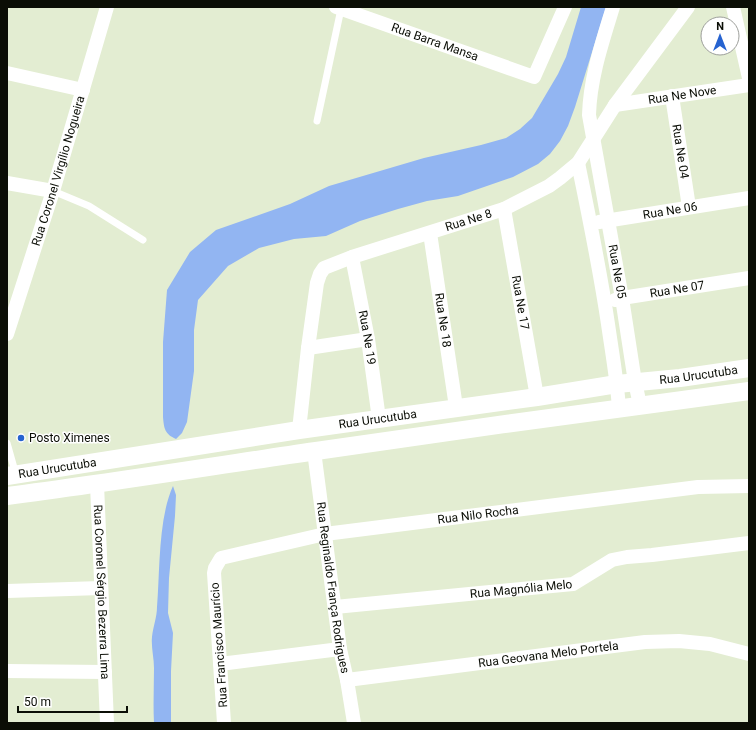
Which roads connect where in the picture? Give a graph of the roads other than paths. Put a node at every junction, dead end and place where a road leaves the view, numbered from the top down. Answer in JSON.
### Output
{"nodes":[{"id":1,"x":107,"y":7,"type":"edge"},
{"id":2,"x":565,"y":7,"type":"edge"},
{"id":3,"x":614,"y":7,"type":"edge"},
{"id":4,"x":688,"y":7,"type":"edge"},
{"id":5,"x":733,"y":7,"type":"edge"},
{"id":6,"x":339,"y":8,"type":"edge"},
{"id":7,"x":7,"y":74,"type":"edge"},
{"id":8,"x":749,"y":78,"type":"edge"},
{"id":9,"x":749,"y":85,"type":"edge"},
{"id":10,"x":83,"y":90,"type":"junction"},
{"id":11,"x":672,"y":96,"type":"junction"},
{"id":12,"x":615,"y":105,"type":"junction"},
{"id":13,"x":316,"y":121,"type":"dead end"},
{"id":14,"x":594,"y":138,"type":"junction"},
{"id":15,"x":578,"y":163,"type":"junction"},
{"id":16,"x":7,"y":183,"type":"edge"},
{"id":17,"x":53,"y":192,"type":"junction"},
{"id":18,"x":749,"y":198,"type":"edge"},
{"id":19,"x":689,"y":207,"type":"junction"},
{"id":20,"x":504,"y":209,"type":"junction"},
{"id":21,"x":608,"y":220,"type":"junction"},
{"id":22,"x":591,"y":224,"type":"junction"},
{"id":23,"x":430,"y":233,"type":"junction"},
{"id":24,"x":143,"y":240,"type":"dead end"},
{"id":25,"x":352,"y":257,"type":"junction"},
{"id":26,"x":749,"y":278,"type":"edge"},
{"id":27,"x":622,"y":298,"type":"junction"},
{"id":28,"x":605,"y":304,"type":"junction"},
{"id":29,"x":12,"y":305,"type":"edge"},
{"id":30,"x":7,"y":334,"type":"edge"},
{"id":31,"x":368,"y":339,"type":"junction"},
{"id":32,"x":308,"y":348,"type":"junction"},
{"id":33,"x":749,"y":368,"type":"edge"},
{"id":34,"x":626,"y":383,"type":"junction"},
{"id":35,"x":749,"y":391,"type":"edge"},
{"id":36,"x":537,"y":397,"type":"junction"},
{"id":37,"x":640,"y":406,"type":"junction"},
{"id":38,"x":456,"y":407,"type":"junction"},
{"id":39,"x":619,"y":408,"type":"junction"},
{"id":40,"x":379,"y":419,"type":"junction"},
{"id":41,"x":299,"y":430,"type":"junction"},
{"id":42,"x":7,"y":443,"type":"edge"},
{"id":43,"x":314,"y":451,"type":"junction"},
{"id":44,"x":12,"y":475,"type":"edge"},
{"id":45,"x":97,"y":484,"type":"junction"},
{"id":46,"x":749,"y":486,"type":"edge"},
{"id":47,"x":7,"y":496,"type":"edge"},
{"id":48,"x":325,"y":534,"type":"junction"},
{"id":49,"x":749,"y":543,"type":"edge"},
{"id":50,"x":215,"y":568,"type":"joint"},
{"id":51,"x":101,"y":588,"type":"junction"},
{"id":52,"x":7,"y":591,"type":"edge"},
{"id":53,"x":335,"y":607,"type":"junction"},
{"id":54,"x":340,"y":649,"type":"junction"},
{"id":55,"x":749,"y":654,"type":"edge"},
{"id":56,"x":220,"y":664,"type":"junction"},
{"id":57,"x":7,"y":671,"type":"edge"},
{"id":58,"x":105,"y":672,"type":"junction"},
{"id":59,"x":347,"y":680,"type":"junction"},
{"id":60,"x":107,"y":723,"type":"edge"},
{"id":61,"x":224,"y":723,"type":"edge"},
{"id":62,"x":354,"y":723,"type":"edge"}],
"edges":[{"from":1,"to":10,"type":"street","name":"Rua Coronel Virgílio Nogueira"},
{"from":2,"to":6,"type":"street","name":"Rua Barra Mansa"},
{"from":3,"to":14,"type":"street","name":"Rua Ne 05"},
{"from":4,"to":12,"type":"street","name":"Rua Ne 8"},
{"from":5,"to":8,"type":"street"},
{"from":6,"to":13,"type":"lane"},
{"from":7,"to":10,"type":"street"},
{"from":9,"to":11,"type":"street","name":"Rua Ne Nove"},
{"from":10,"to":17,"type":"street","name":"Rua Coronel Virgílio Nogueira"},
{"from":11,"to":12,"type":"street","name":"Rua Ne Nove"},
{"from":11,"to":19,"type":"street","name":"Rua Ne 04"},
{"from":12,"to":14,"type":"street","name":"Rua Ne 8"},
{"from":14,"to":15,"type":"street","name":"Rua Ne 8"},
{"from":14,"to":21,"type":"street","name":"Rua Ne 05"},
{"from":15,"to":20,"type":"street","name":"Rua Ne 8"},
{"from":15,"to":22,"type":"street","name":"Rua Ne 05"},
{"from":16,"to":17,"type":"street"},
{"from":17,"to":24,"type":"lane"},
{"from":17,"to":29,"type":"street","name":"Rua Coronel Virgílio Nogueira"},
{"from":18,"to":19,"type":"street","name":"Rua Ne 06"},
{"from":19,"to":21,"type":"street","name":"Rua Ne 06"},
{"from":20,"to":23,"type":"street","name":"Rua Ne 8"},
{"from":20,"to":36,"type":"street","name":"Rua Ne 17"},
{"from":21,"to":22,"type":"street","name":"Rua Ne 06"},
{"from":21,"to":27,"type":"street","name":"Rua Ne 05"},
{"from":22,"to":28,"type":"street","name":"Rua Ne 05"},
{"from":23,"to":25,"type":"street","name":"Rua Ne 8"},
{"from":23,"to":38,"type":"street","name":"Rua Ne 18"},
{"from":25,"to":31,"type":"street","name":"Rua Ne 19"},
{"from":25,"to":32,"type":"street","name":"Rua Ne 8"},
{"from":26,"to":27,"type":"street","name":"Rua Ne 07"},
{"from":27,"to":28,"type":"street","name":"Rua Ne 07"},
{"from":27,"to":34,"type":"street","name":"Rua Ne 05"},
{"from":28,"to":34,"type":"street","name":"Rua Ne 05"},
{"from":29,"to":30,"type":"street","name":"Rua Coronel Virgílio Nogueira"},
{"from":31,"to":32,"type":"street"},
{"from":31,"to":40,"type":"street","name":"Rua Ne 19"},
{"from":32,"to":41,"type":"street","name":"Rua Ne 8"},
{"from":33,"to":34,"type":"street","name":"Rua Urucutuba"},
{"from":34,"to":36,"type":"street","name":"Rua Urucutuba"},
{"from":34,"to":37,"type":"street","name":"Rua Ne 05"},
{"from":34,"to":39,"type":"street","name":"Rua Ne 05"},
{"from":35,"to":37,"type":"street","name":"Rua Urucutuba"},
{"from":36,"to":38,"type":"street","name":"Rua Urucutuba"},
{"from":37,"to":39,"type":"street","name":"Rua Urucutuba"},
{"from":38,"to":40,"type":"street","name":"Rua Urucutuba"},
{"from":39,"to":43,"type":"street","name":"Rua Urucutuba"},
{"from":40,"to":41,"type":"street","name":"Rua Urucutuba"},
{"from":41,"to":44,"type":"street","name":"Rua Urucutuba"},
{"from":42,"to":44,"type":"lane"},
{"from":43,"to":45,"type":"street","name":"Rua Urucutuba"},
{"from":43,"to":48,"type":"street","name":"Rua Reginaldo França Rodrigues"},
{"from":45,"to":47,"type":"street","name":"Rua Urucutuba"},
{"from":45,"to":51,"type":"street","name":"Rua Coronel Sérgio Bezerra Lima"},
{"from":46,"to":48,"type":"street","name":"Rua Nilo Rocha"},
{"from":48,"to":50,"type":"street","name":"Rua Nilo Rocha"},
{"from":48,"to":53,"type":"street","name":"Rua Reginaldo França Rodrigues"},
{"from":49,"to":53,"type":"street","name":"Rua Magnólia Melo"},
{"from":50,"to":56,"type":"street","name":"Rua Francisco Maurício"},
{"from":51,"to":52,"type":"street"},
{"from":51,"to":58,"type":"street","name":"Rua Coronel Sérgio Bezerra Lima"},
{"from":53,"to":54,"type":"street","name":"Rua Reginaldo França Rodrigues"},
{"from":54,"to":56,"type":"street"},
{"from":54,"to":59,"type":"street","name":"Rua Reginaldo França Rodrigues"},
{"from":55,"to":59,"type":"street","name":"Rua Geovana Melo Portela"},
{"from":56,"to":61,"type":"street","name":"Rua Francisco Maurício"},
{"from":57,"to":58,"type":"street"},
{"from":58,"to":60,"type":"street","name":"Rua Coronel Sérgio Bezerra Lima"},
{"from":59,"to":62,"type":"street","name":"Rua Reginaldo França Rodrigues"}]}
